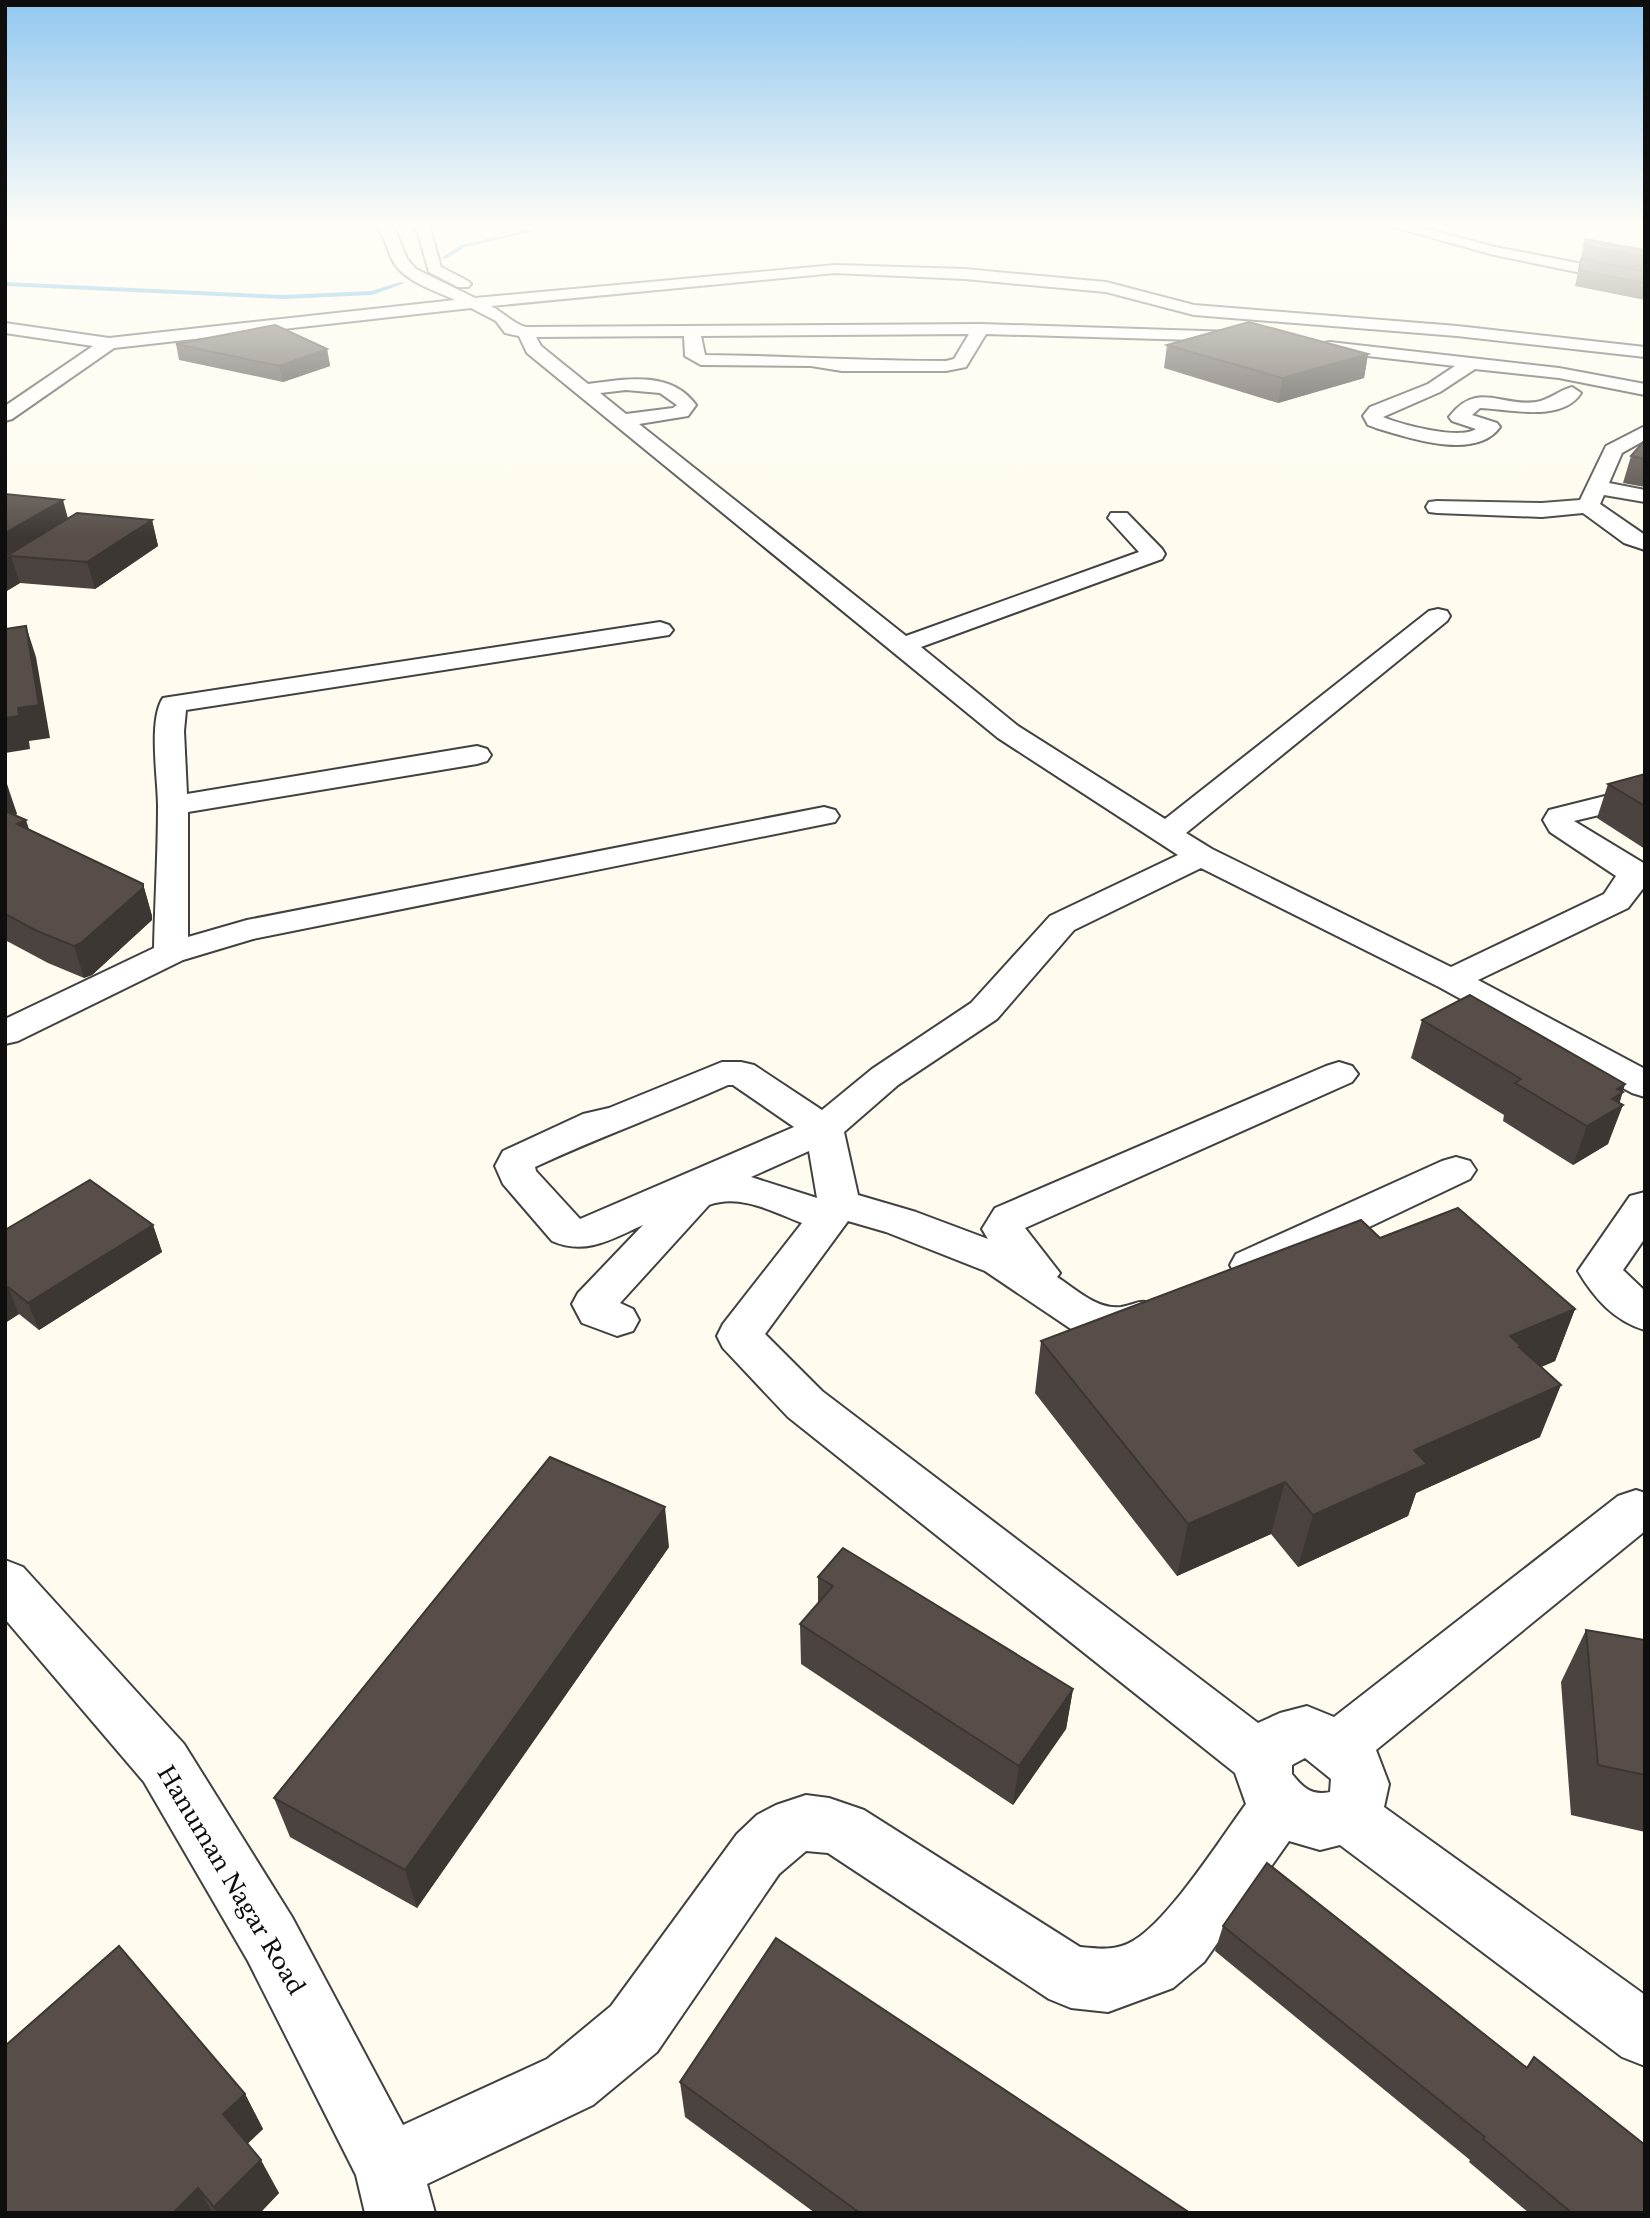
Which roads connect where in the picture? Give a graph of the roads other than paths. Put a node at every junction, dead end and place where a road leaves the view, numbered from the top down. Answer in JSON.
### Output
{"nodes":[{"id":1,"x":692,"y":329,"type":"edge"},
{"id":2,"x":981,"y":329,"type":"edge"},
{"id":3,"x":15,"y":330,"type":"edge"},
{"id":4,"x":235,"y":330,"type":"edge"},
{"id":5,"x":527,"y":330,"type":"edge"},
{"id":6,"x":997,"y":330,"type":"edge"},
{"id":7,"x":1268,"y":330,"type":"edge"},
{"id":8,"x":1431,"y":330,"type":"edge"},
{"id":9,"x":1239,"y":337,"type":"edge"},
{"id":10,"x":109,"y":343,"type":"junction"},
{"id":11,"x":1441,"y":352,"type":"junction"},
{"id":12,"x":1645,"y":352,"type":"edge"},
{"id":13,"x":1472,"y":363,"type":"junction"},
{"id":14,"x":1645,"y":375,"type":"edge"},
{"id":15,"x":586,"y":390,"type":"junction"},
{"id":16,"x":1645,"y":390,"type":"edge"},
{"id":17,"x":1572,"y":393,"type":"dead end"},
{"id":18,"x":5,"y":415,"type":"edge"},
{"id":19,"x":624,"y":420,"type":"junction"},
{"id":20,"x":1645,"y":432,"type":"edge"},
{"id":21,"x":1592,"y":496,"type":"junction"},
{"id":22,"x":1645,"y":496,"type":"edge"},
{"id":23,"x":1437,"y":506,"type":"dead end"},
{"id":24,"x":1119,"y":517,"type":"dead end"},
{"id":25,"x":1645,"y":543,"type":"edge"},
{"id":26,"x":1438,"y":616,"type":"dead end"},
{"id":27,"x":660,"y":630,"type":"dead end"},
{"id":28,"x":901,"y":646,"type":"junction"},
{"id":29,"x":477,"y":755,"type":"dead end"},
{"id":30,"x":1645,"y":795,"type":"edge"},
{"id":31,"x":173,"y":805,"type":"junction"},
{"id":32,"x":824,"y":816,"type":"dead end"},
{"id":33,"x":1165,"y":834,"type":"junction"},
{"id":34,"x":1201,"y":856,"type":"junction"},
{"id":35,"x":1641,"y":875,"type":"edge"},
{"id":36,"x":171,"y":953,"type":"junction"},
{"id":37,"x":1451,"y":980,"type":"junction"},
{"id":38,"x":5,"y":1033,"type":"edge"},
{"id":39,"x":1339,"y":1074,"type":"dead end"},
{"id":40,"x":1645,"y":1085,"type":"edge"},
{"id":41,"x":824,"y":1129,"type":"junction"},
{"id":42,"x":1456,"y":1170,"type":"dead end"},
{"id":43,"x":1645,"y":1206,"type":"edge"},
{"id":44,"x":833,"y":1211,"type":"junction"},
{"id":45,"x":1215,"y":1282,"type":"edge"},
{"id":46,"x":1057,"y":1297,"type":"junction"},
{"id":47,"x":1177,"y":1299,"type":"edge"},
{"id":48,"x":1645,"y":1314,"type":"edge"},
{"id":49,"x":617,"y":1320,"type":"dead end"},
{"id":50,"x":1636,"y":1510,"type":"dead end"},
{"id":51,"x":5,"y":1582,"type":"edge"},
{"id":52,"x":1338,"y":1747,"type":"junction"},
{"id":53,"x":1272,"y":1783,"type":"junction"},
{"id":54,"x":1348,"y":1815,"type":"junction"},
{"id":55,"x":1645,"y":2034,"type":"edge"},
{"id":56,"x":394,"y":2190,"type":"edge"}],
"edges":[{"from":1,"to":2,"type":"street"},
{"from":3,"to":10,"type":"street"},
{"from":4,"to":10,"type":"street"},
{"from":5,"to":15,"type":"street"},
{"from":6,"to":9,"type":"street"},
{"from":7,"to":11,"type":"street"},
{"from":8,"to":12,"type":"street"},
{"from":10,"to":18,"type":"street"},
{"from":11,"to":13,"type":"street"},
{"from":11,"to":14,"type":"street"},
{"from":13,"to":16,"type":"street"},
{"from":13,"to":17,"type":"street"},
{"from":15,"to":19,"type":"street"},
{"from":15,"to":19,"type":"street"},
{"from":19,"to":28,"type":"street"},
{"from":20,"to":21,"type":"street"},
{"from":21,"to":22,"type":"street"},
{"from":21,"to":23,"type":"street"},
{"from":21,"to":25,"type":"street"},
{"from":24,"to":28,"type":"street"},
{"from":26,"to":33,"type":"street"},
{"from":27,"to":31,"type":"street"},
{"from":28,"to":33,"type":"street"},
{"from":29,"to":31,"type":"street"},
{"from":30,"to":35,"type":"street"},
{"from":31,"to":36,"type":"street"},
{"from":32,"to":36,"type":"street"},
{"from":33,"to":34,"type":"street"},
{"from":34,"to":37,"type":"street"},
{"from":34,"to":41,"type":"street"},
{"from":35,"to":37,"type":"street"},
{"from":36,"to":38,"type":"street"},
{"from":37,"to":40,"type":"street"},
{"from":39,"to":46,"type":"street"},
{"from":41,"to":41,"type":"street"},
{"from":41,"to":44,"type":"street"},
{"from":42,"to":45,"type":"street"},
{"from":43,"to":48,"type":"street"},
{"from":44,"to":46,"type":"street"},
{"from":44,"to":49,"type":"street"},
{"from":44,"to":53,"type":"street"},
{"from":46,"to":47,"type":"street"},
{"from":50,"to":52,"type":"street"},
{"from":51,"to":56,"type":"street","name":"Hanuman Nagar Road"},
{"from":52,"to":53,"type":"street"},
{"from":52,"to":54,"type":"street"},
{"from":53,"to":54,"type":"street"},
{"from":53,"to":56,"type":"street"},
{"from":54,"to":55,"type":"street"}]}
